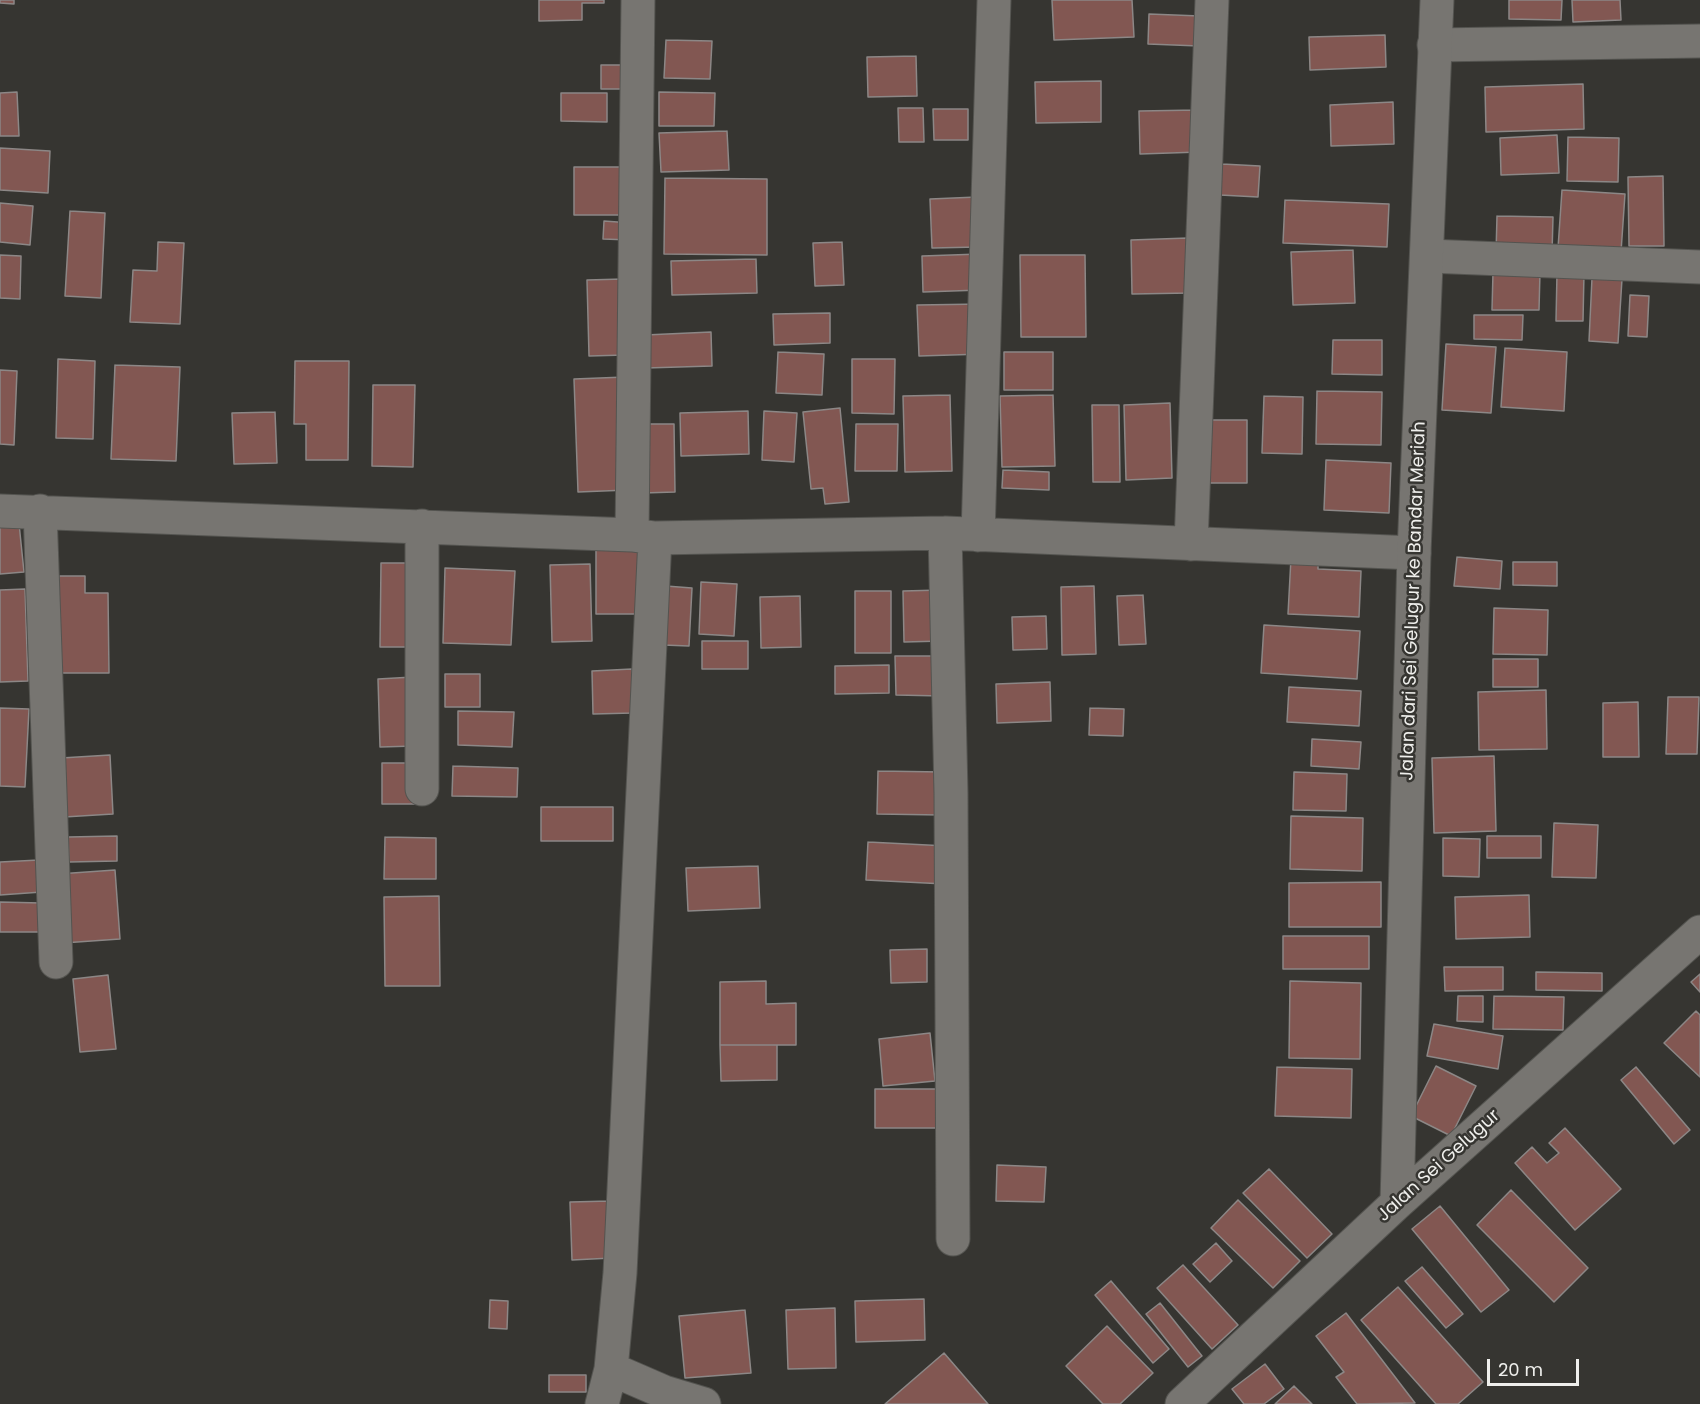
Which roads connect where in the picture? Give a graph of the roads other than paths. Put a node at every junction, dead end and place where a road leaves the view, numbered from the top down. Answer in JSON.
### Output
{"nodes":[{"id":1,"x":638,"y":0,"type":"edge"},
{"id":2,"x":994,"y":0,"type":"edge"},
{"id":3,"x":1212,"y":0,"type":"edge"},
{"id":4,"x":1437,"y":0,"type":"edge"},
{"id":5,"x":1700,"y":41,"type":"edge"},
{"id":6,"x":1434,"y":45,"type":"junction"},
{"id":7,"x":1428,"y":256,"type":"junction"},
{"id":8,"x":1700,"y":267,"type":"edge"},
{"id":9,"x":0,"y":511,"type":"edge"},
{"id":10,"x":40,"y":511,"type":"junction"},
{"id":11,"x":422,"y":526,"type":"junction"},
{"id":12,"x":945,"y":532,"type":"junction"},
{"id":13,"x":978,"y":535,"type":"junction"},
{"id":14,"x":644,"y":536,"type":"junction"},
{"id":15,"x":1191,"y":544,"type":"junction"},
{"id":16,"x":1414,"y":554,"type":"junction"},
{"id":17,"x":422,"y":789,"type":"dead end"},
{"id":18,"x":1700,"y":932,"type":"edge"},
{"id":19,"x":56,"y":962,"type":"dead end"},
{"id":20,"x":1397,"y":1203,"type":"junction"},
{"id":21,"x":953,"y":1239,"type":"dead end"},
{"id":22,"x":611,"y":1369,"type":"junction"},
{"id":23,"x":602,"y":1404,"type":"edge"},
{"id":24,"x":704,"y":1404,"type":"edge"},
{"id":25,"x":1182,"y":1404,"type":"edge"}],
"edges":[{"from":1,"to":14,"type":"street"},
{"from":2,"to":13,"type":"street"},
{"from":3,"to":15,"type":"street"},
{"from":4,"to":6,"type":"street","name":"Jalan dari Sei Gelugur ke Bandar Meriah"},
{"from":5,"to":6,"type":"street"},
{"from":6,"to":7,"type":"street","name":"Jalan dari Sei Gelugur ke Bandar Meriah"},
{"from":7,"to":8,"type":"street"},
{"from":7,"to":16,"type":"street","name":"Jalan dari Sei Gelugur ke Bandar Meriah"},
{"from":9,"to":10,"type":"street"},
{"from":10,"to":11,"type":"street"},
{"from":10,"to":19,"type":"street"},
{"from":11,"to":14,"type":"street"},
{"from":11,"to":17,"type":"street"},
{"from":12,"to":13,"type":"street"},
{"from":12,"to":14,"type":"street"},
{"from":12,"to":21,"type":"street"},
{"from":13,"to":15,"type":"street"},
{"from":14,"to":22,"type":"street"},
{"from":15,"to":16,"type":"street"},
{"from":16,"to":20,"type":"street","name":"Jalan dari Sei Gelugur ke Bandar Meriah"},
{"from":18,"to":20,"type":"street","name":"Jalan Sei Gelugur"},
{"from":20,"to":25,"type":"street","name":"Jalan Sei Gelugur"},
{"from":22,"to":23,"type":"street"},
{"from":22,"to":24,"type":"street"}]}
